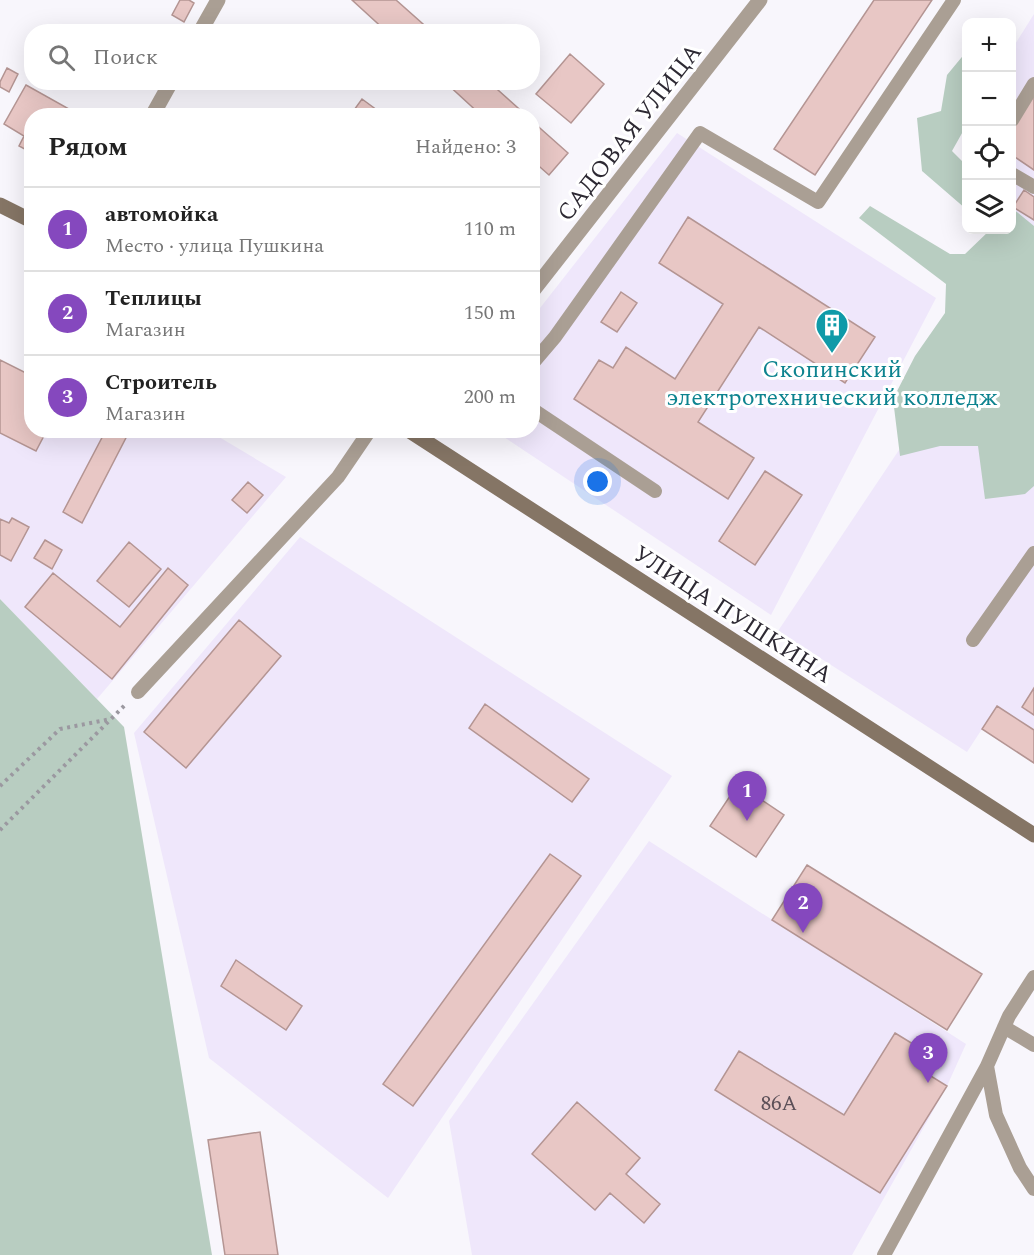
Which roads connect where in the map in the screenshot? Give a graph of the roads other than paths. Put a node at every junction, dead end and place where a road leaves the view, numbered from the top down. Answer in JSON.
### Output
{"nodes":[{"id":1,"x":218,"y":0,"type":"edge"},
{"id":2,"x":760,"y":0,"type":"edge"},
{"id":3,"x":954,"y":0,"type":"edge"},
{"id":4,"x":204,"y":24,"type":"edge"},
{"id":5,"x":1034,"y":84,"type":"edge"},
{"id":6,"x":167,"y":90,"type":"edge"},
{"id":7,"x":156,"y":108,"type":"edge"},
{"id":8,"x":1016,"y":112,"type":"edge"},
{"id":9,"x":1016,"y":177,"type":"edge"},
{"id":10,"x":1034,"y":188,"type":"edge"},
{"id":11,"x":0,"y":205,"type":"edge"},
{"id":12,"x":24,"y":217,"type":"edge"},
{"id":13,"x":540,"y":282,"type":"edge"},
{"id":14,"x":540,"y":355,"type":"edge"},
{"id":15,"x":540,"y":414,"type":"edge"},
{"id":16,"x":365,"y":438,"type":"edge"},
{"id":17,"x":420,"y":438,"type":"edge"},
{"id":18,"x":655,"y":491,"type":"dead end"},
{"id":19,"x":1034,"y":553,"type":"edge"},
{"id":20,"x":973,"y":640,"type":"dead end"},
{"id":21,"x":138,"y":692,"type":"road end"},
{"id":22,"x":1034,"y":835,"type":"edge"},
{"id":23,"x":1034,"y":977,"type":"edge"},
{"id":24,"x":1004,"y":1027,"type":"junction"},
{"id":25,"x":1034,"y":1045,"type":"edge"},
{"id":26,"x":987,"y":1066,"type":"junction"},
{"id":27,"x":1034,"y":1189,"type":"edge"},
{"id":28,"x":884,"y":1255,"type":"edge"}],
"edges":[{"from":1,"to":4,"type":"street"},
{"from":2,"to":13,"type":"street","name":"САДОВАЯ УЛИЦА"},
{"from":3,"to":14,"type":"lane"},
{"from":5,"to":8,"type":"lane"},
{"from":6,"to":7,"type":"street"},
{"from":9,"to":10,"type":"lane"},
{"from":11,"to":12,"type":"main road"},
{"from":15,"to":18,"type":"lane"},
{"from":16,"to":21,"type":"lane"},
{"from":17,"to":22,"type":"main road","name":"УЛИЦА ПУШКИНА"},
{"from":19,"to":20,"type":"lane"},
{"from":23,"to":24,"type":"lane"},
{"from":24,"to":25,"type":"lane"},
{"from":24,"to":26,"type":"lane"},
{"from":26,"to":27,"type":"lane"},
{"from":26,"to":28,"type":"lane"}]}
